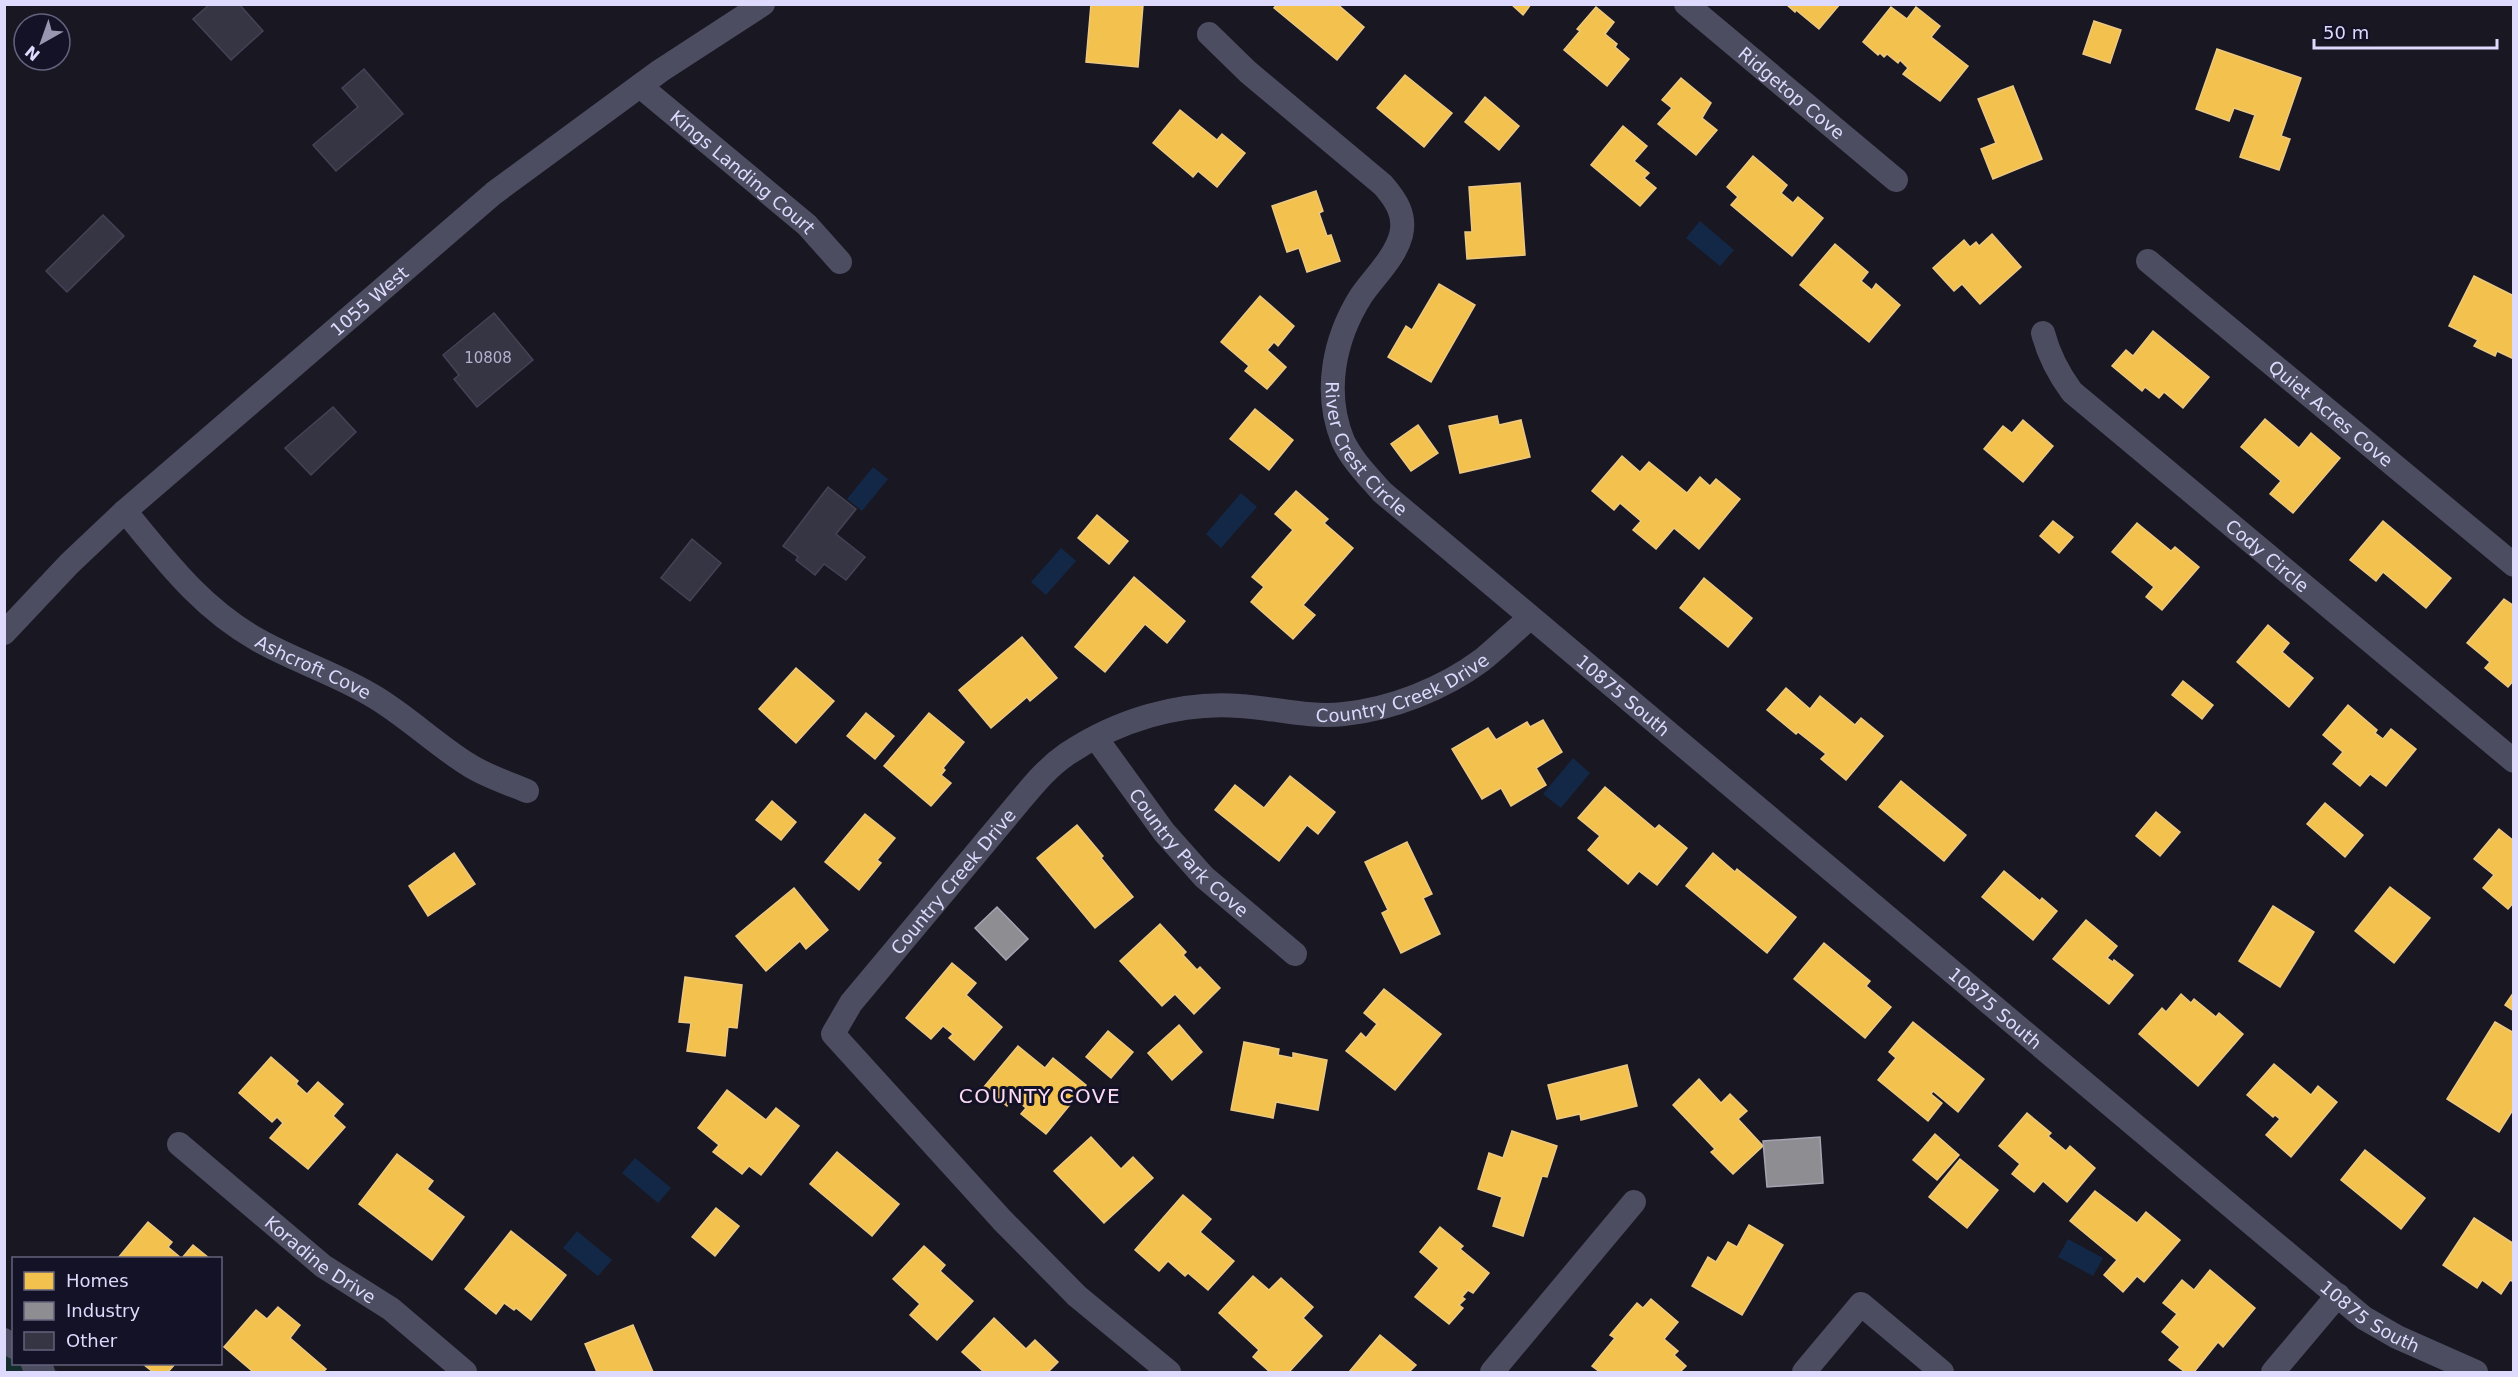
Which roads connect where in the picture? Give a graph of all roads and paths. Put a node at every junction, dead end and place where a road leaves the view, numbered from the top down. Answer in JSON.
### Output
{"nodes":[{"id":1,"x":763,"y":4,"type":"edge"},
{"id":2,"x":1686,"y":4,"type":"edge"},
{"id":3,"x":1209,"y":34,"type":"dead end"},
{"id":4,"x":640,"y":86,"type":"junction"},
{"id":5,"x":1896,"y":180,"type":"dead end"},
{"id":6,"x":2148,"y":261,"type":"dead end"},
{"id":7,"x":840,"y":262,"type":"dead end"},
{"id":8,"x":2043,"y":333,"type":"dead end"},
{"id":9,"x":125,"y":511,"type":"junction"},
{"id":10,"x":2514,"y":565,"type":"edge"},
{"id":11,"x":1530,"y":618,"type":"junction"},
{"id":12,"x":4,"y":633,"type":"edge"},
{"id":13,"x":1096,"y":738,"type":"junction"},
{"id":14,"x":2514,"y":761,"type":"edge"},
{"id":15,"x":527,"y":791,"type":"dead end"},
{"id":16,"x":1295,"y":954,"type":"dead end"},
{"id":17,"x":179,"y":1144,"type":"dead end"},
{"id":18,"x":1634,"y":1202,"type":"dead end"},
{"id":19,"x":2338,"y":1295,"type":"junction"},
{"id":20,"x":465,"y":1372,"type":"edge"},
{"id":21,"x":1169,"y":1372,"type":"edge"},
{"id":22,"x":1492,"y":1372,"type":"edge"},
{"id":23,"x":1804,"y":1372,"type":"edge"},
{"id":24,"x":1942,"y":1372,"type":"edge"},
{"id":25,"x":2273,"y":1372,"type":"edge"},
{"id":26,"x":2476,"y":1372,"type":"edge"}],
"edges":[{"from":1,"to":4,"type":"street","name":"1055 West"},
{"from":2,"to":5,"type":"street","name":"Ridgetop Cove"},
{"from":3,"to":11,"type":"street","name":"River Crest Circle"},
{"from":4,"to":7,"type":"street","name":"Kings Landing Court"},
{"from":4,"to":9,"type":"street","name":"1055 West"},
{"from":6,"to":10,"type":"street","name":"Quiet Acres Cove"},
{"from":8,"to":14,"type":"street","name":"Cody Circle"},
{"from":9,"to":12,"type":"street","name":"1055 West"},
{"from":9,"to":15,"type":"street","name":"Ashcroft Cove"},
{"from":11,"to":13,"type":"street","name":"Country Creek Drive"},
{"from":11,"to":19,"type":"street","name":"10875 South"},
{"from":13,"to":16,"type":"street","name":"Country Park Cove"},
{"from":13,"to":21,"type":"street","name":"Country Creek Drive"},
{"from":17,"to":20,"type":"street","name":"Koradine Drive"},
{"from":18,"to":22,"type":"street"},
{"from":19,"to":25,"type":"street"},
{"from":19,"to":26,"type":"street","name":"10875 South"},
{"from":23,"to":24,"type":"street"}]}
